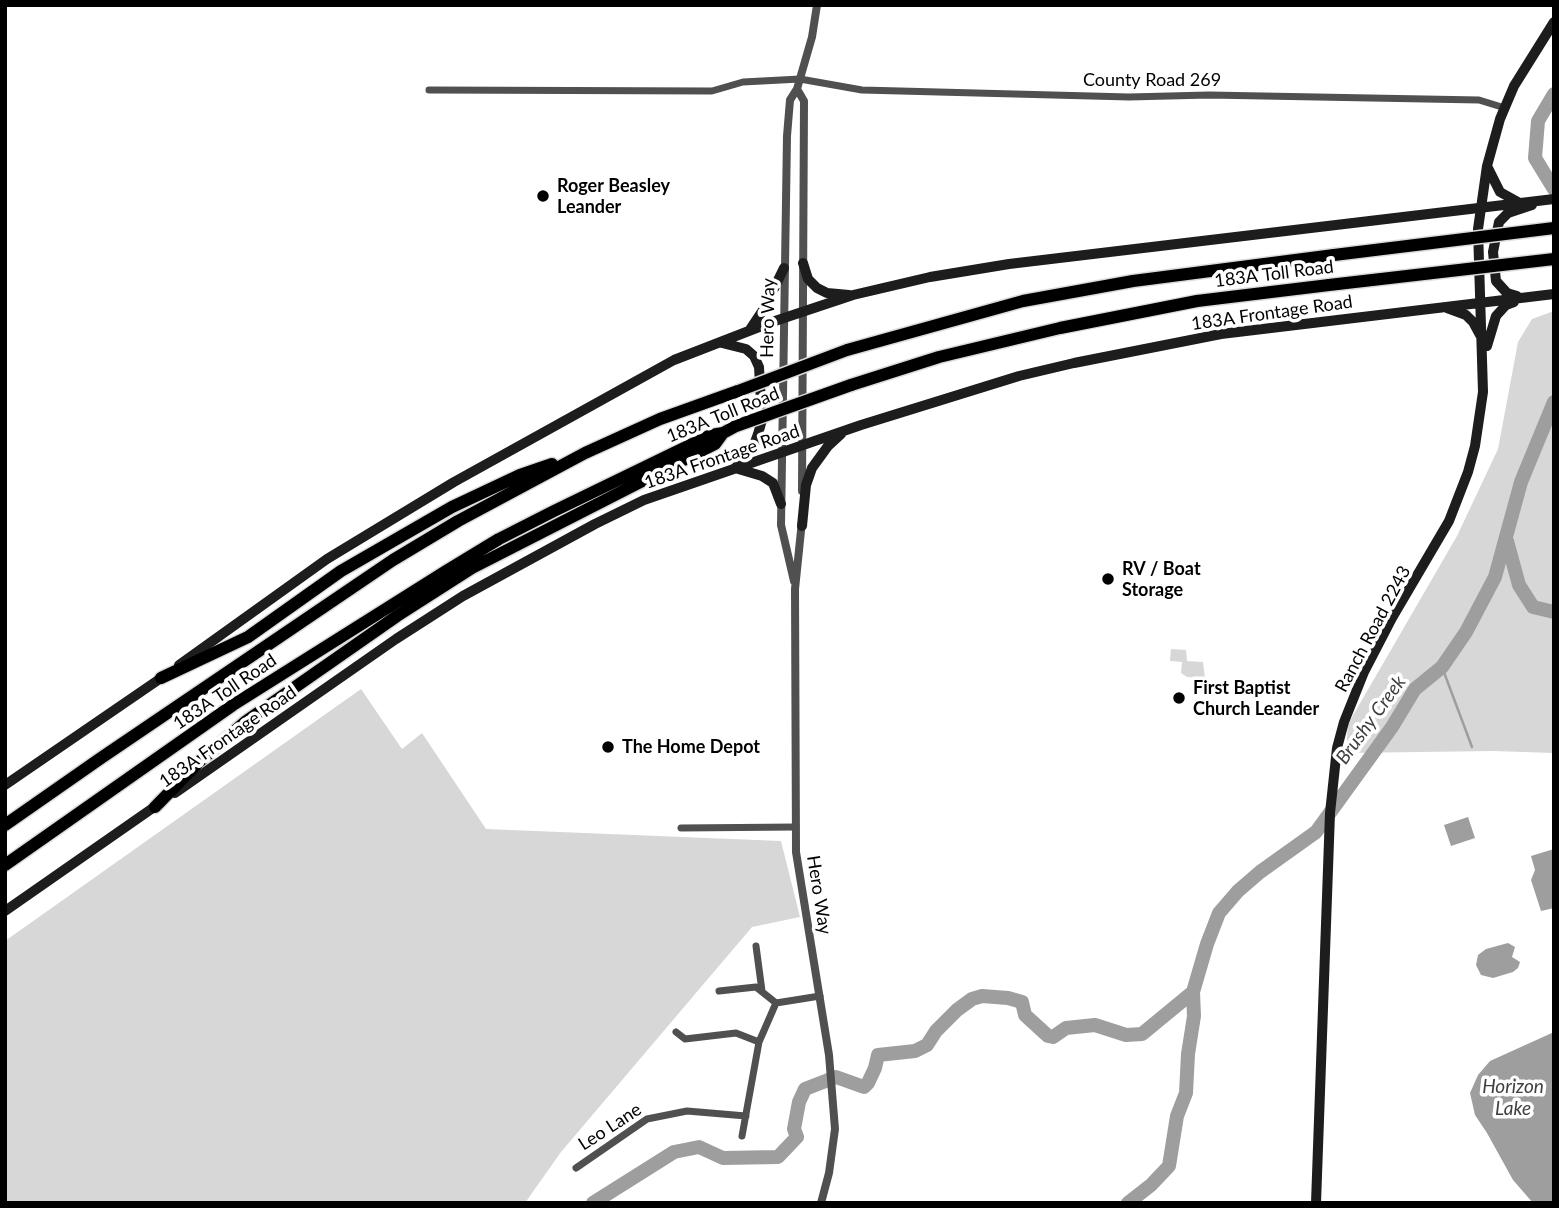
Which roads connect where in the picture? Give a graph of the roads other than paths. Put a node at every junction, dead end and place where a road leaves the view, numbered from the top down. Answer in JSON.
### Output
{"nodes":[{"id":1,"x":817,"y":5,"type":"edge"},
{"id":2,"x":1554,"y":22,"type":"edge"},
{"id":3,"x":800,"y":79,"type":"junction"},
{"id":4,"x":797,"y":89,"type":"junction"},
{"id":5,"x":429,"y":90,"type":"dead end"},
{"id":6,"x":1504,"y":108,"type":"junction"},
{"id":7,"x":1487,"y":166,"type":"junction"},
{"id":8,"x":1552,"y":199,"type":"edge"},
{"id":9,"x":1521,"y":204,"type":"junction"},
{"id":10,"x":1481,"y":206,"type":"junction"},
{"id":11,"x":1554,"y":228,"type":"edge"},
{"id":12,"x":1554,"y":259,"type":"edge"},
{"id":13,"x":803,"y":262,"type":"junction"},
{"id":14,"x":784,"y":268,"type":"junction"},
{"id":15,"x":1554,"y":294,"type":"edge"},
{"id":16,"x":853,"y":295,"type":"junction"},
{"id":17,"x":1524,"y":298,"type":"junction"},
{"id":18,"x":1480,"y":302,"type":"junction"},
{"id":19,"x":1433,"y":307,"type":"junction"},
{"id":20,"x":803,"y":313,"type":"junction"},
{"id":21,"x":783,"y":319,"type":"junction"},
{"id":22,"x":749,"y":331,"type":"junction"},
{"id":23,"x":1482,"y":339,"type":"junction"},
{"id":24,"x":719,"y":343,"type":"junction"},
{"id":25,"x":1483,"y":360,"type":"junction"},
{"id":26,"x":843,"y":432,"type":"junction"},
{"id":27,"x":723,"y":433,"type":"junction"},
{"id":28,"x":802,"y":445,"type":"junction"},
{"id":29,"x":782,"y":452,"type":"junction"},
{"id":30,"x":585,"y":453,"type":"junction"},
{"id":31,"x":735,"y":468,"type":"junction"},
{"id":32,"x":781,"y":504,"type":"junction"},
{"id":33,"x":802,"y":526,"type":"junction"},
{"id":34,"x":796,"y":589,"type":"junction"},
{"id":35,"x":160,"y":678,"type":"junction"},
{"id":36,"x":5,"y":785,"type":"edge"},
{"id":37,"x":155,"y":807,"type":"junction"},
{"id":38,"x":5,"y":825,"type":"edge"},
{"id":39,"x":796,"y":827,"type":"junction"},
{"id":40,"x":681,"y":828,"type":"dead end"},
{"id":41,"x":5,"y":865,"type":"edge"},
{"id":42,"x":5,"y":911,"type":"edge"},
{"id":43,"x":756,"y":946,"type":"dead end"},
{"id":44,"x":719,"y":991,"type":"dead end"},
{"id":45,"x":762,"y":992,"type":"junction"},
{"id":46,"x":820,"y":996,"type":"junction"},
{"id":47,"x":776,"y":1003,"type":"junction"},
{"id":48,"x":676,"y":1032,"type":"dead end"},
{"id":49,"x":759,"y":1042,"type":"junction"},
{"id":50,"x":746,"y":1116,"type":"junction"},
{"id":51,"x":742,"y":1136,"type":"dead end"},
{"id":52,"x":576,"y":1168,"type":"dead end"},
{"id":53,"x":821,"y":1203,"type":"edge"},
{"id":54,"x":1315,"y":1203,"type":"edge"}],
"edges":[{"from":1,"to":3,"type":"street","name":"Hero Way"},
{"from":2,"to":6,"type":"main road","name":"Ranch Road 2243"},
{"from":3,"to":4,"type":"street","name":"Hero Way"},
{"from":3,"to":5,"type":"street","name":"County Road 269"},
{"from":3,"to":6,"type":"street","name":"County Road 269"},
{"from":4,"to":13,"type":"street","name":"Hero Way"},
{"from":4,"to":14,"type":"street","name":"Hero Way"},
{"from":6,"to":7,"type":"main road","name":"Ranch Road 2243"},
{"from":7,"to":9,"type":"main road"},
{"from":7,"to":10,"type":"main road","name":"Ranch Road 2243"},
{"from":8,"to":9,"type":"main road"},
{"from":9,"to":10,"type":"main road"},
{"from":9,"to":17,"type":"main road"},
{"from":10,"to":16,"type":"main road"},
{"from":10,"to":18,"type":"main road","name":"Ranch Road 2243"},
{"from":11,"to":30,"type":"highway","name":"183A Toll Road","bridge":true},
{"from":12,"to":27,"type":"highway","name":"183A Toll Road","bridge":true},
{"from":13,"to":16,"type":"main road"},
{"from":13,"to":20,"type":"street","name":"Hero Way"},
{"from":14,"to":21,"type":"street","name":"Hero Way"},
{"from":14,"to":22,"type":"main road"},
{"from":15,"to":17,"type":"main road","name":"183A Frontage Road"},
{"from":16,"to":20,"type":"main road"},
{"from":17,"to":18,"type":"main road","name":"183A Frontage Road"},
{"from":17,"to":25,"type":"main road"},
{"from":18,"to":19,"type":"main road","name":"183A Frontage Road"},
{"from":18,"to":23,"type":"main road","name":"Ranch Road 2243"},
{"from":19,"to":23,"type":"main road"},
{"from":19,"to":26,"type":"main road","name":"183A Frontage Road"},
{"from":20,"to":21,"type":"main road"},
{"from":20,"to":28,"type":"street","name":"Hero Way"},
{"from":21,"to":22,"type":"main road"},
{"from":21,"to":29,"type":"street","name":"Hero Way"},
{"from":22,"to":24,"type":"main road"},
{"from":23,"to":25,"type":"main road","name":"Ranch Road 2243"},
{"from":24,"to":31,"type":"main road"},
{"from":24,"to":35,"type":"main road"},
{"from":25,"to":54,"type":"main road","name":"Ranch Road 2243"},
{"from":26,"to":28,"type":"main road","name":"183A Frontage Road"},
{"from":26,"to":33,"type":"main road"},
{"from":27,"to":37,"type":"highway"},
{"from":27,"to":41,"type":"highway","name":"183A Toll Road"},
{"from":28,"to":29,"type":"main road","name":"183A Frontage Road"},
{"from":28,"to":33,"type":"street","name":"Hero Way"},
{"from":29,"to":31,"type":"main road","name":"183A Frontage Road"},
{"from":29,"to":32,"type":"street","name":"Hero Way"},
{"from":30,"to":35,"type":"highway"},
{"from":30,"to":38,"type":"highway","name":"183A Toll Road"},
{"from":31,"to":32,"type":"main road"},
{"from":31,"to":37,"type":"main road","name":"183A Frontage Road"},
{"from":32,"to":34,"type":"street","name":"Hero Way"},
{"from":33,"to":34,"type":"street","name":"Hero Way"},
{"from":34,"to":39,"type":"street","name":"Hero Way"},
{"from":35,"to":36,"type":"main road"},
{"from":37,"to":42,"type":"main road","name":"183A Frontage Road"},
{"from":39,"to":40,"type":"street"},
{"from":39,"to":46,"type":"street","name":"Hero Way"},
{"from":43,"to":45,"type":"street"},
{"from":44,"to":45,"type":"street"},
{"from":45,"to":47,"type":"street"},
{"from":46,"to":47,"type":"street"},
{"from":46,"to":53,"type":"street","name":"Hero Way"},
{"from":47,"to":49,"type":"street"},
{"from":48,"to":49,"type":"street"},
{"from":49,"to":50,"type":"street"},
{"from":50,"to":51,"type":"street"},
{"from":50,"to":52,"type":"street","name":"Leo Lane"}]}
